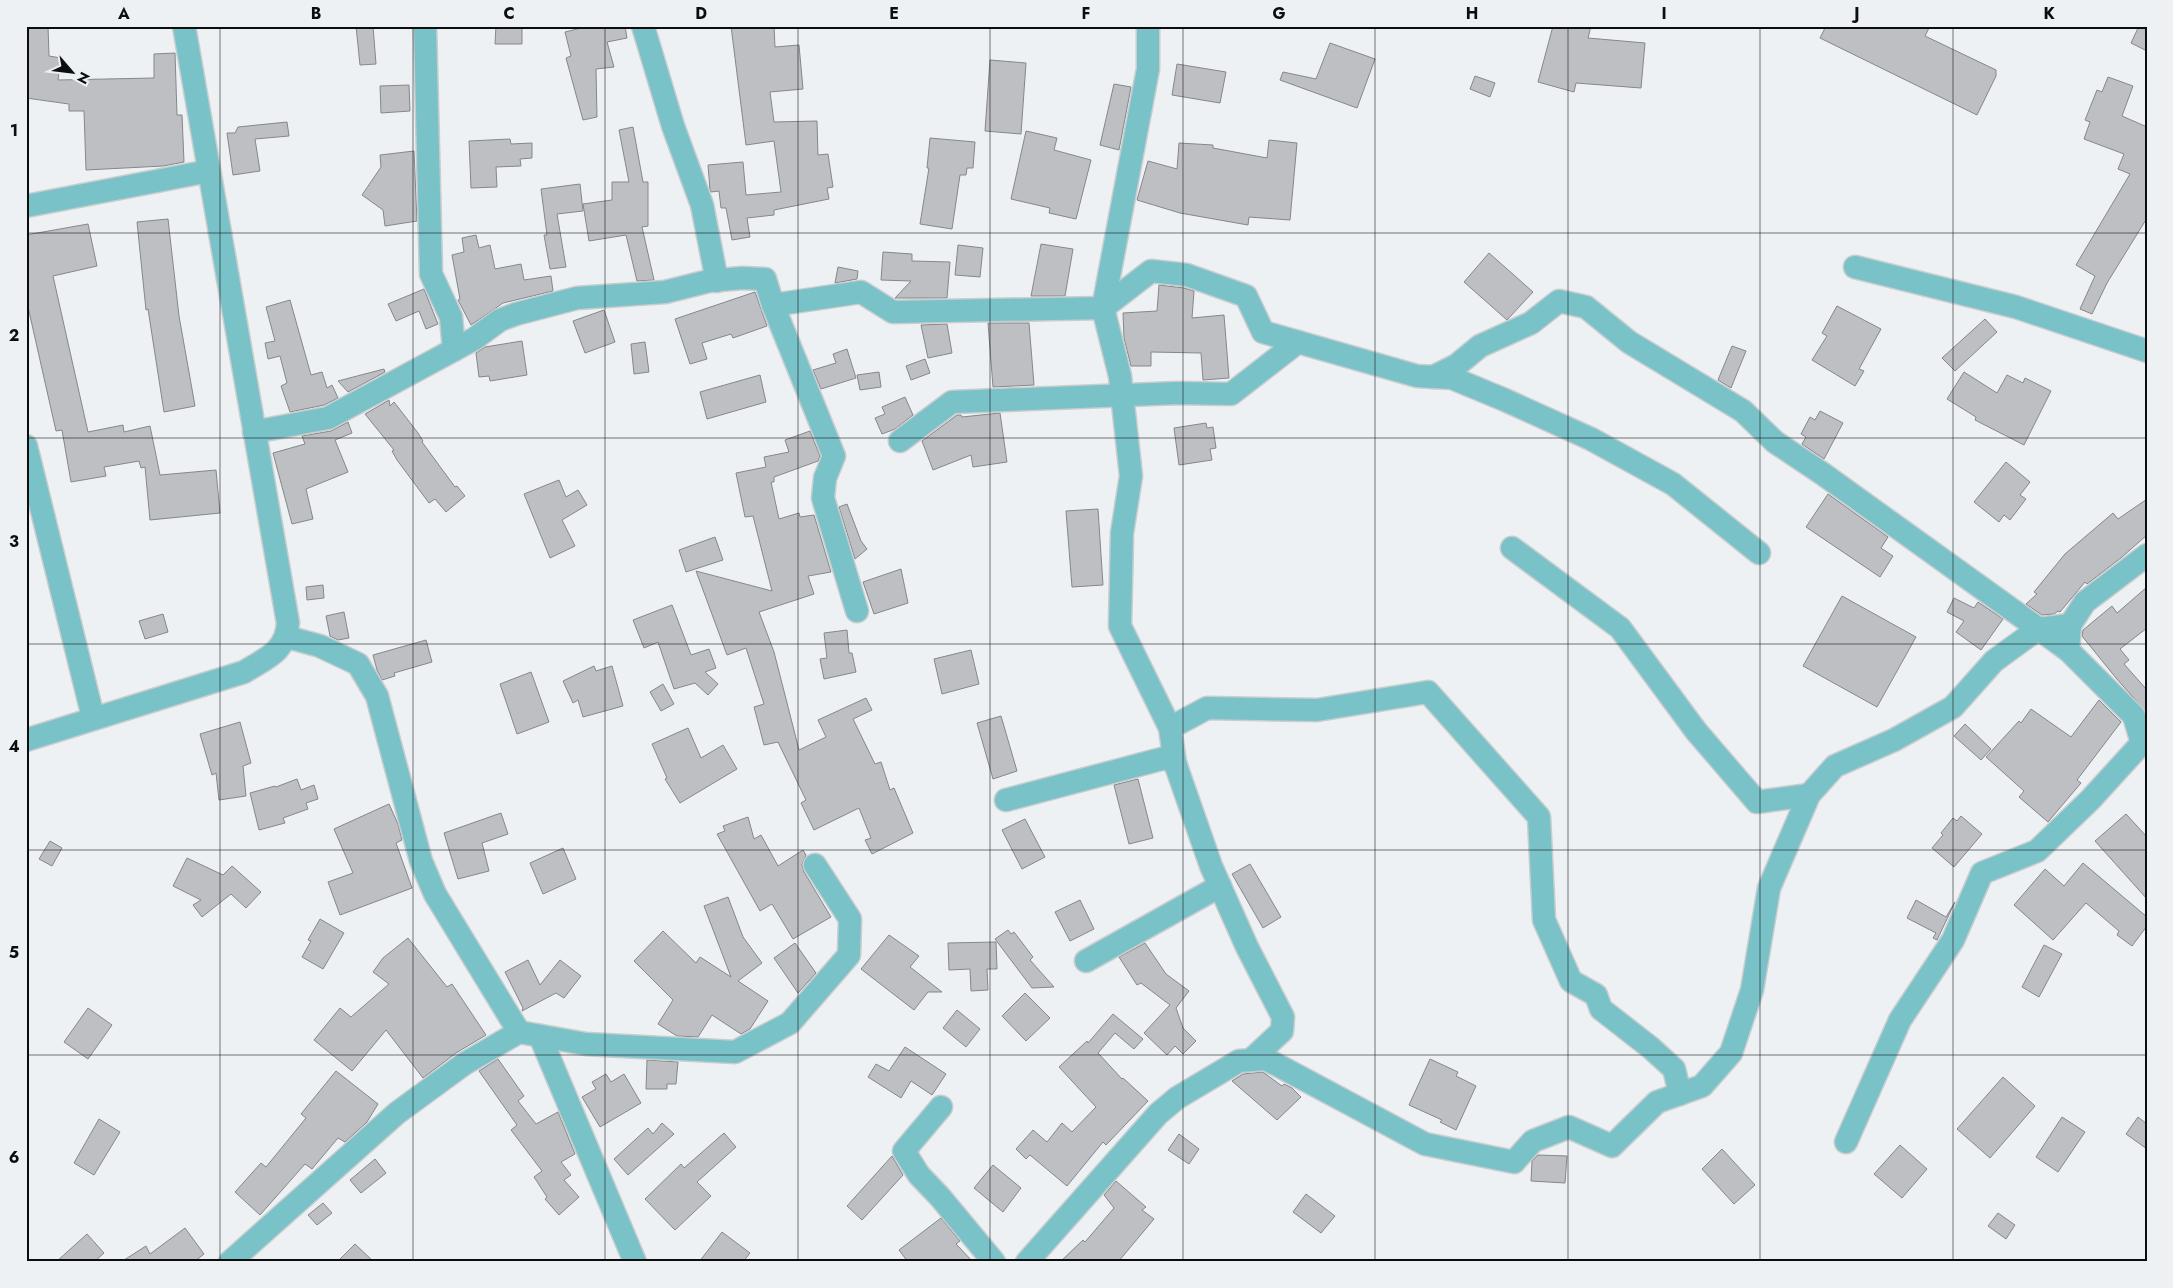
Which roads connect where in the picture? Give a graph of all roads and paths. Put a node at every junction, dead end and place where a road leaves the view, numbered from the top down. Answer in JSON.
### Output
{"nodes":[{"id":1,"x":184,"y":26,"type":"edge"},
{"id":2,"x":425,"y":26,"type":"edge"},
{"id":3,"x":643,"y":26,"type":"edge"},
{"id":4,"x":1148,"y":26,"type":"edge"},
{"id":5,"x":209,"y":171,"type":"junction"},
{"id":6,"x":26,"y":206,"type":"edge"},
{"id":7,"x":1855,"y":267,"type":"dead end"},
{"id":8,"x":717,"y":281,"type":"junction"},
{"id":9,"x":773,"y":305,"type":"junction"},
{"id":10,"x":1103,"y":308,"type":"junction"},
{"id":11,"x":1298,"y":342,"type":"junction"},
{"id":12,"x":454,"y":350,"type":"junction"},
{"id":13,"x":2147,"y":350,"type":"edge"},
{"id":14,"x":1433,"y":377,"type":"junction"},
{"id":15,"x":1123,"y":396,"type":"junction"},
{"id":16,"x":254,"y":432,"type":"junction"},
{"id":17,"x":900,"y":441,"type":"dead end"},
{"id":18,"x":28,"y":460,"type":"edge"},
{"id":19,"x":1512,"y":548,"type":"dead end"},
{"id":20,"x":1759,"y":553,"type":"dead end"},
{"id":21,"x":2147,"y":555,"type":"edge"},
{"id":22,"x":857,"y":611,"type":"dead end"},
{"id":23,"x":2070,"y":625,"type":"junction"},
{"id":24,"x":2038,"y":629,"type":"junction"},
{"id":25,"x":287,"y":637,"type":"junction"},
{"id":26,"x":2068,"y":650,"type":"junction"},
{"id":27,"x":93,"y":718,"type":"junction"},
{"id":28,"x":2141,"y":719,"type":"edge"},
{"id":29,"x":1170,"y":728,"type":"junction"},
{"id":30,"x":26,"y":740,"type":"edge"},
{"id":31,"x":1175,"y":763,"type":"junction"},
{"id":32,"x":1809,"y":795,"type":"junction"},
{"id":33,"x":1006,"y":800,"type":"dead end"},
{"id":34,"x":815,"y":865,"type":"dead end"},
{"id":35,"x":1220,"y":886,"type":"junction"},
{"id":36,"x":1086,"y":961,"type":"dead end"},
{"id":37,"x":530,"y":1034,"type":"junction"},
{"id":38,"x":1251,"y":1060,"type":"junction"},
{"id":39,"x":1680,"y":1094,"type":"junction"},
{"id":40,"x":941,"y":1107,"type":"dead end"},
{"id":41,"x":1846,"y":1142,"type":"dead end"},
{"id":42,"x":230,"y":1262,"type":"edge"},
{"id":43,"x":635,"y":1262,"type":"edge"},
{"id":44,"x":994,"y":1262,"type":"edge"},
{"id":45,"x":1027,"y":1262,"type":"edge"}],
"edges":[{"from":1,"to":5,"type":"street"},
{"from":2,"to":12,"type":"street"},
{"from":3,"to":8,"type":"street"},
{"from":4,"to":10,"type":"street"},
{"from":5,"to":6,"type":"street"},
{"from":5,"to":16,"type":"street"},
{"from":7,"to":13,"type":"street"},
{"from":8,"to":9,"type":"street"},
{"from":8,"to":12,"type":"street"},
{"from":9,"to":10,"type":"street"},
{"from":9,"to":22,"type":"street"},
{"from":10,"to":11,"type":"street"},
{"from":10,"to":15,"type":"street"},
{"from":11,"to":14,"type":"street"},
{"from":11,"to":15,"type":"street"},
{"from":12,"to":16,"type":"street"},
{"from":14,"to":20,"type":"street"},
{"from":14,"to":24,"type":"street"},
{"from":15,"to":17,"type":"street"},
{"from":15,"to":29,"type":"street"},
{"from":16,"to":25,"type":"street"},
{"from":18,"to":27,"type":"street"},
{"from":19,"to":32,"type":"street"},
{"from":21,"to":23,"type":"street"},
{"from":23,"to":24,"type":"street"},
{"from":23,"to":26,"type":"street"},
{"from":24,"to":26,"type":"street"},
{"from":24,"to":32,"type":"street"},
{"from":25,"to":27,"type":"street"},
{"from":25,"to":37,"type":"street"},
{"from":26,"to":28,"type":"street"},
{"from":27,"to":30,"type":"street"},
{"from":28,"to":41,"type":"street"},
{"from":29,"to":31,"type":"street"},
{"from":29,"to":39,"type":"street"},
{"from":31,"to":33,"type":"street"},
{"from":31,"to":35,"type":"street"},
{"from":32,"to":39,"type":"street"},
{"from":34,"to":37,"type":"street"},
{"from":35,"to":36,"type":"street"},
{"from":35,"to":38,"type":"street"},
{"from":37,"to":42,"type":"street"},
{"from":37,"to":43,"type":"street"},
{"from":38,"to":39,"type":"street"},
{"from":38,"to":45,"type":"street"},
{"from":40,"to":44,"type":"street"}]}
